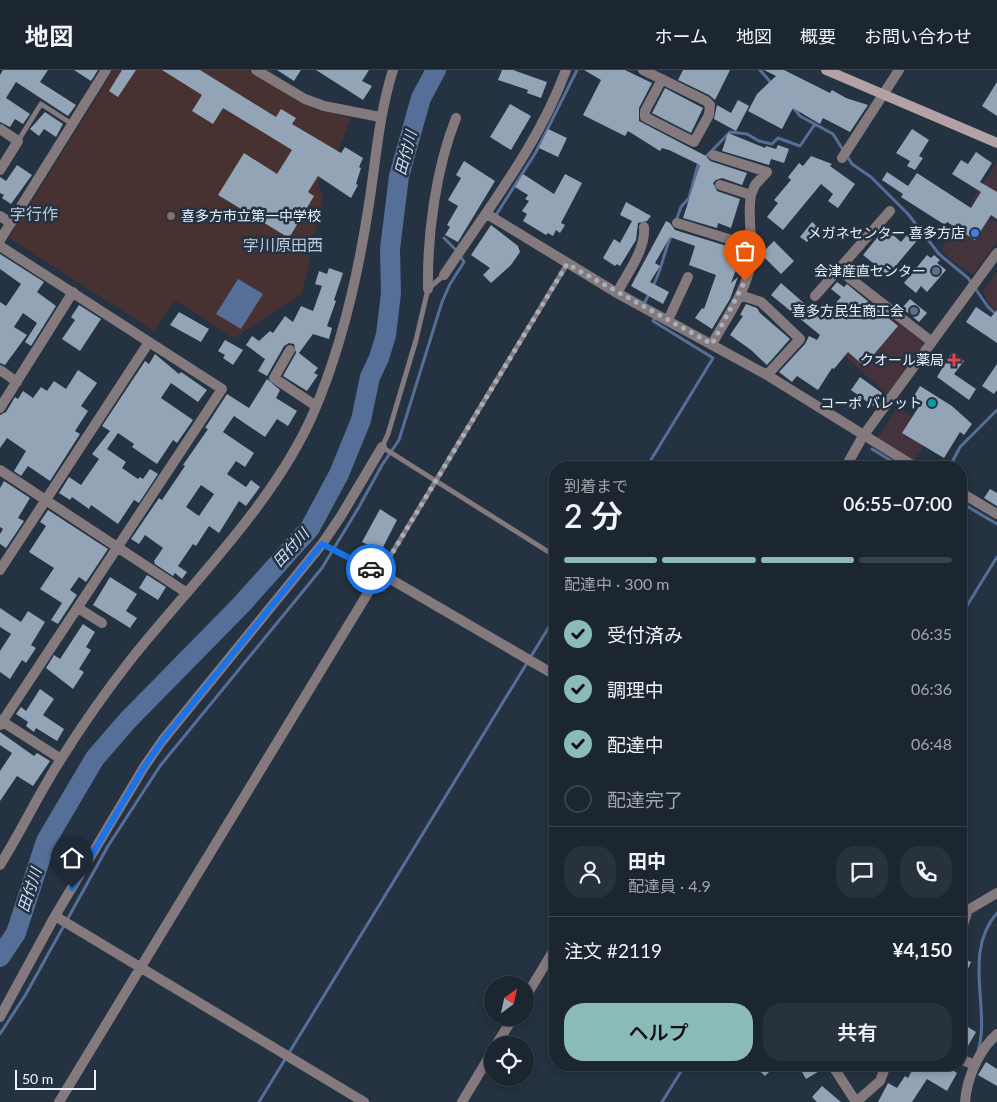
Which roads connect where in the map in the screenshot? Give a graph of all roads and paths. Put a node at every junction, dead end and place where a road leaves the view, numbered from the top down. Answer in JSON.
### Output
{"nodes":[{"id":1,"x":106,"y":70,"type":"edge"},
{"id":2,"x":256,"y":70,"type":"edge"},
{"id":3,"x":393,"y":70,"type":"edge"},
{"id":4,"x":566,"y":70,"type":"edge"},
{"id":5,"x":643,"y":70,"type":"edge"},
{"id":6,"x":826,"y":70,"type":"edge"},
{"id":7,"x":900,"y":70,"type":"edge"},
{"id":8,"x":662,"y":79,"type":"junction"},
{"id":9,"x":883,"y":96,"type":"junction"},
{"id":10,"x":380,"y":117,"type":"junction"},
{"id":11,"x":456,"y":118,"type":"dead end"},
{"id":12,"x":72,"y":124,"type":"junction"},
{"id":13,"x":0,"y":129,"type":"edge"},
{"id":14,"x":18,"y":141,"type":"junction"},
{"id":15,"x":997,"y":143,"type":"edge"},
{"id":16,"x":714,"y":155,"type":"dead end"},
{"id":17,"x":842,"y":158,"type":"dead end"},
{"id":18,"x":0,"y":170,"type":"edge"},
{"id":19,"x":720,"y":185,"type":"dead end"},
{"id":20,"x":751,"y":195,"type":"junction"},
{"id":21,"x":890,"y":211,"type":"dead end"},
{"id":22,"x":487,"y":214,"type":"junction"},
{"id":23,"x":0,"y":216,"type":"edge"},
{"id":24,"x":10,"y":223,"type":"junction"},
{"id":25,"x":677,"y":223,"type":"dead end"},
{"id":26,"x":644,"y":227,"type":"dead end"},
{"id":27,"x":0,"y":240,"type":"edge"},
{"id":28,"x":0,"y":246,"type":"edge"},
{"id":29,"x":751,"y":246,"type":"junction"},
{"id":30,"x":997,"y":253,"type":"edge"},
{"id":31,"x":567,"y":264,"type":"junction"},
{"id":32,"x":838,"y":269,"type":"junction"},
{"id":33,"x":444,"y":275,"type":"joint"},
{"id":34,"x":688,"y":277,"type":"dead end"},
{"id":35,"x":428,"y":289,"type":"junction"},
{"id":36,"x":73,"y":292,"type":"junction"},
{"id":37,"x":616,"y":293,"type":"junction"},
{"id":38,"x":740,"y":295,"type":"junction"},
{"id":39,"x":815,"y":296,"type":"dead end"},
{"id":40,"x":668,"y":320,"type":"junction"},
{"id":41,"x":149,"y":342,"type":"junction"},
{"id":42,"x":932,"y":342,"type":"junction"},
{"id":43,"x":712,"y":344,"type":"junction"},
{"id":44,"x":290,"y":350,"type":"dead end"},
{"id":45,"x":0,"y":370,"type":"edge"},
{"id":46,"x":767,"y":375,"type":"junction"},
{"id":47,"x":18,"y":382,"type":"junction"},
{"id":48,"x":316,"y":406,"type":"junction"},
{"id":49,"x":0,"y":408,"type":"edge"},
{"id":50,"x":863,"y":436,"type":"junction"},
{"id":51,"x":382,"y":447,"type":"junction"},
{"id":52,"x":849,"y":461,"type":"edge"},
{"id":53,"x":906,"y":461,"type":"edge"},
{"id":54,"x":0,"y":470,"type":"edge"},
{"id":55,"x":434,"y":481,"type":"junction"},
{"id":56,"x":967,"y":496,"type":"edge"},
{"id":57,"x":46,"y":500,"type":"junction"},
{"id":58,"x":997,"y":514,"type":"edge"},
{"id":59,"x":322,"y":544,"type":"junction"},
{"id":60,"x":117,"y":548,"type":"junction"},
{"id":61,"x":549,"y":552,"type":"edge"},
{"id":62,"x":0,"y":570,"type":"edge"},
{"id":63,"x":380,"y":573,"type":"junction"},
{"id":64,"x":187,"y":593,"type":"junction"},
{"id":65,"x":78,"y":608,"type":"junction"},
{"id":66,"x":102,"y":623,"type":"dead end"},
{"id":67,"x":549,"y":672,"type":"edge"},
{"id":68,"x":1,"y":722,"type":"edge"},
{"id":69,"x":61,"y":759,"type":"junction"},
{"id":70,"x":0,"y":865,"type":"edge"},
{"id":71,"x":997,"y":893,"type":"edge"},
{"id":72,"x":967,"y":907,"type":"edge"},
{"id":73,"x":55,"y":916,"type":"junction"},
{"id":74,"x":549,"y":958,"type":"edge"},
{"id":75,"x":140,"y":966,"type":"junction"},
{"id":76,"x":534,"y":983,"type":"edge"},
{"id":77,"x":0,"y":1018,"type":"edge"},
{"id":78,"x":997,"y":1034,"type":"edge"},
{"id":79,"x":967,"y":1062,"type":"edge"},
{"id":80,"x":484,"y":1065,"type":"edge"},
{"id":81,"x":974,"y":1065,"type":"junction"},
{"id":82,"x":836,"y":1071,"type":"edge"},
{"id":83,"x":884,"y":1071,"type":"edge"},
{"id":84,"x":59,"y":1102,"type":"edge"},
{"id":85,"x":364,"y":1102,"type":"edge"},
{"id":86,"x":462,"y":1102,"type":"edge"},
{"id":87,"x":856,"y":1102,"type":"edge"},
{"id":88,"x":965,"y":1102,"type":"edge"}],
"edges":[{"from":1,"to":12,"type":"street"},
{"from":2,"to":10,"type":"street"},
{"from":3,"to":10,"type":"street"},
{"from":4,"to":22,"type":"street"},
{"from":5,"to":8,"type":"street"},
{"from":6,"to":9,"type":"main road"},
{"from":7,"to":9,"type":"street"},
{"from":8,"to":8,"type":"street"},
{"from":9,"to":15,"type":"main road"},
{"from":9,"to":17,"type":"street"},
{"from":10,"to":48,"type":"street"},
{"from":11,"to":35,"type":"street"},
{"from":12,"to":14,"type":"lane"},
{"from":12,"to":24,"type":"street"},
{"from":13,"to":14,"type":"street"},
{"from":14,"to":18,"type":"street"},
{"from":16,"to":20,"type":"street"},
{"from":19,"to":20,"type":"street"},
{"from":20,"to":29,"type":"street"},
{"from":21,"to":32,"type":"street"},
{"from":22,"to":31,"type":"street"},
{"from":22,"to":33,"type":"street"},
{"from":23,"to":24,"type":"street"},
{"from":24,"to":27,"type":"street"},
{"from":25,"to":29,"type":"street"},
{"from":26,"to":37,"type":"street"},
{"from":28,"to":36,"type":"street"},
{"from":29,"to":38,"type":"street"},
{"from":30,"to":42,"type":"street"},
{"from":31,"to":37,"type":"street"},
{"from":31,"to":55,"type":"lane"},
{"from":32,"to":39,"type":"street"},
{"from":32,"to":42,"type":"street"},
{"from":33,"to":35,"type":"lane"},
{"from":34,"to":40,"type":"street"},
{"from":35,"to":51,"type":"lane"},
{"from":36,"to":41,"type":"street"},
{"from":36,"to":47,"type":"street"},
{"from":37,"to":40,"type":"street"},
{"from":38,"to":43,"type":"street"},
{"from":38,"to":46,"type":"street"},
{"from":40,"to":43,"type":"street"},
{"from":41,"to":57,"type":"street"},
{"from":41,"to":60,"type":"street"},
{"from":42,"to":50,"type":"street"},
{"from":43,"to":46,"type":"street"},
{"from":44,"to":48,"type":"street"},
{"from":45,"to":47,"type":"street"},
{"from":46,"to":50,"type":"street"},
{"from":47,"to":49,"type":"street"},
{"from":48,"to":64,"type":"street"},
{"from":50,"to":52,"type":"street"},
{"from":50,"to":53,"type":"street"},
{"from":51,"to":55,"type":"lane"},
{"from":51,"to":59,"type":"street"},
{"from":54,"to":57,"type":"street"},
{"from":55,"to":61,"type":"lane"},
{"from":55,"to":63,"type":"lane"},
{"from":56,"to":58,"type":"street"},
{"from":57,"to":60,"type":"street"},
{"from":57,"to":62,"type":"street"},
{"from":59,"to":63,"type":"lane"},
{"from":59,"to":73,"type":"street"},
{"from":60,"to":64,"type":"street"},
{"from":60,"to":65,"type":"street"},
{"from":63,"to":67,"type":"street"},
{"from":63,"to":75,"type":"street"},
{"from":64,"to":69,"type":"street"},
{"from":65,"to":66,"type":"street"},
{"from":65,"to":68,"type":"street"},
{"from":68,"to":69,"type":"street"},
{"from":69,"to":70,"type":"street"},
{"from":71,"to":72,"type":"street"},
{"from":73,"to":75,"type":"street"},
{"from":73,"to":77,"type":"street"},
{"from":74,"to":76,"type":"street"},
{"from":75,"to":84,"type":"street"},
{"from":75,"to":85,"type":"street"},
{"from":78,"to":81,"type":"street"},
{"from":79,"to":81,"type":"street"},
{"from":80,"to":86,"type":"street"},
{"from":81,"to":88,"type":"street"},
{"from":82,"to":87,"type":"street"},
{"from":83,"to":87,"type":"street"}]}
